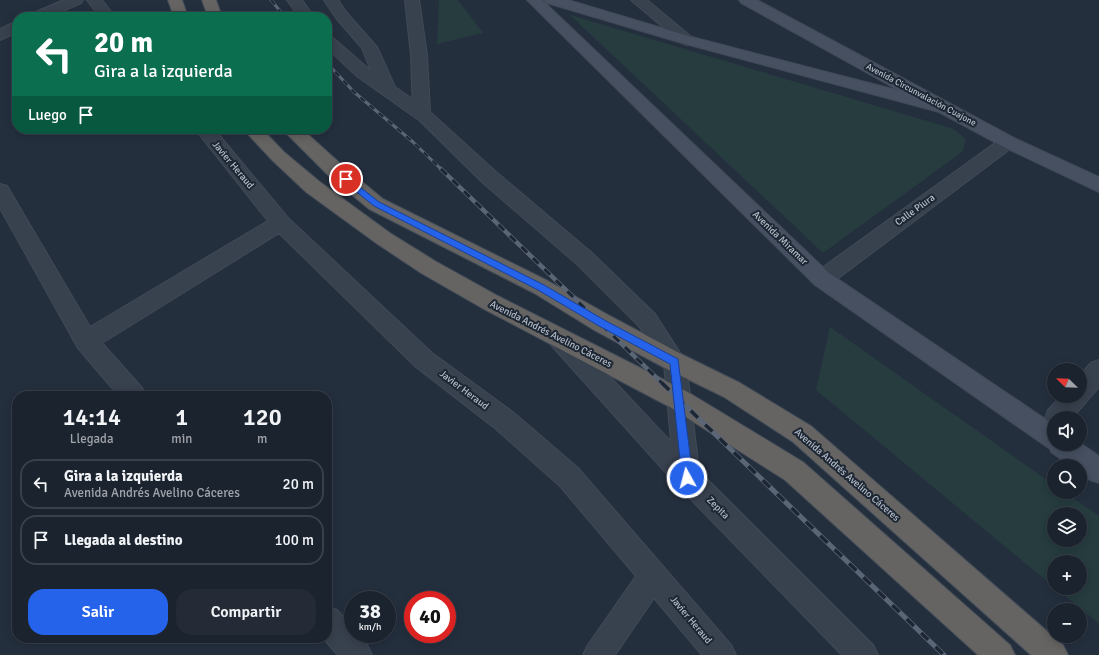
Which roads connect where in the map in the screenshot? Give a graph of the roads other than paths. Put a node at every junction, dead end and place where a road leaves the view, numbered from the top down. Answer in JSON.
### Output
{"nodes":[{"id":1,"x":76,"y":0,"type":"edge"},
{"id":2,"x":94,"y":0,"type":"edge"},
{"id":3,"x":175,"y":0,"type":"edge"},
{"id":4,"x":209,"y":0,"type":"edge"},
{"id":5,"x":294,"y":0,"type":"edge"},
{"id":6,"x":331,"y":0,"type":"edge"},
{"id":7,"x":412,"y":0,"type":"edge"},
{"id":8,"x":534,"y":0,"type":"edge"},
{"id":9,"x":552,"y":0,"type":"edge"},
{"id":10,"x":638,"y":0,"type":"edge"},
{"id":11,"x":746,"y":0,"type":"edge"},
{"id":12,"x":48,"y":12,"type":"edge"},
{"id":13,"x":104,"y":12,"type":"edge"},
{"id":14,"x":179,"y":12,"type":"edge"},
{"id":15,"x":213,"y":12,"type":"edge"},
{"id":16,"x":303,"y":12,"type":"edge"},
{"id":17,"x":12,"y":29,"type":"edge"},
{"id":18,"x":0,"y":35,"type":"edge"},
{"id":19,"x":686,"y":40,"type":"junction"},
{"id":20,"x":332,"y":45,"type":"edge"},
{"id":21,"x":388,"y":90,"type":"junction"},
{"id":22,"x":942,"y":107,"type":"junction"},
{"id":23,"x":422,"y":114,"type":"junction"},
{"id":24,"x":208,"y":134,"type":"edge"},
{"id":25,"x":257,"y":134,"type":"edge"},
{"id":26,"x":297,"y":134,"type":"edge"},
{"id":27,"x":1008,"y":142,"type":"junction"},
{"id":28,"x":1099,"y":185,"type":"edge"},
{"id":29,"x":0,"y":192,"type":"edge"},
{"id":30,"x":281,"y":223,"type":"junction"},
{"id":31,"x":822,"y":279,"type":"junction"},
{"id":32,"x":560,"y":340,"type":"junction"},
{"id":33,"x":86,"y":341,"type":"junction"},
{"id":34,"x":675,"y":362,"type":"junction"},
{"id":35,"x":1099,"y":370,"type":"edge"},
{"id":36,"x":1087,"y":384,"type":"edge"},
{"id":37,"x":130,"y":391,"type":"edge"},
{"id":38,"x":678,"y":399,"type":"junction"},
{"id":39,"x":1047,"y":426,"type":"edge"},
{"id":40,"x":1076,"y":451,"type":"edge"},
{"id":41,"x":1099,"y":471,"type":"edge"},
{"id":42,"x":687,"y":478,"type":"junction"},
{"id":43,"x":653,"y":575,"type":"junction"},
{"id":44,"x":332,"y":626,"type":"edge"},
{"id":45,"x":357,"y":655,"type":"edge"},
{"id":46,"x":598,"y":655,"type":"edge"},
{"id":47,"x":721,"y":655,"type":"edge"},
{"id":48,"x":863,"y":655,"type":"edge"},
{"id":49,"x":1000,"y":655,"type":"edge"},
{"id":50,"x":1053,"y":655,"type":"edge"}],
"edges":[{"from":1,"to":12,"type":"street"},
{"from":2,"to":13,"type":"street"},
{"from":3,"to":14,"type":"highway"},
{"from":4,"to":15,"type":"highway"},
{"from":5,"to":16,"type":"street"},
{"from":6,"to":21,"type":"street"},
{"from":7,"to":23,"type":"street"},
{"from":8,"to":31,"type":"main road","name":"Avenida Miramar"},
{"from":9,"to":19,"type":"main road"},
{"from":10,"to":19,"type":"street"},
{"from":11,"to":22,"type":"main road","name":"Avenida Circunvalación Cuajone"},
{"from":17,"to":18,"type":"street"},
{"from":19,"to":22,"type":"main road"},
{"from":20,"to":21,"type":"street"},
{"from":21,"to":23,"type":"street"},
{"from":22,"to":27,"type":"main road","name":"Avenida Circunvalación Cuajone"},
{"from":23,"to":34,"type":"street"},
{"from":24,"to":30,"type":"street","name":"Javier Heraud"},
{"from":25,"to":32,"type":"highway","name":"Avenida Andrés Avelino Cáceres"},
{"from":26,"to":34,"type":"highway","name":"Avenida Andrés Avelino Cáceres"},
{"from":27,"to":28,"type":"main road","name":"Avenida Circunvalación Cuajone"},
{"from":27,"to":31,"type":"street","name":"Calle Piura"},
{"from":29,"to":33,"type":"street"},
{"from":30,"to":33,"type":"street"},
{"from":30,"to":43,"type":"street","name":"Javier Heraud"},
{"from":31,"to":39,"type":"main road","name":"Avenida Miramar"},
{"from":32,"to":38,"type":"highway","name":"Avenida Andrés Avelino Cáceres"},
{"from":32,"to":42,"type":"street","name":"Zepita"},
{"from":33,"to":37,"type":"street"},
{"from":34,"to":38,"type":"street"},
{"from":34,"to":50,"type":"highway","name":"Avenida Andrés Avelino Cáceres"},
{"from":35,"to":36,"type":"street"},
{"from":38,"to":42,"type":"street"},
{"from":38,"to":49,"type":"highway","name":"Avenida Andrés Avelino Cáceres"},
{"from":40,"to":41,"type":"main road","name":"Avenida Miramar"},
{"from":42,"to":48,"type":"street","name":"Zepita"},
{"from":43,"to":46,"type":"street"},
{"from":43,"to":47,"type":"street","name":"Javier Heraud"},
{"from":44,"to":45,"type":"street"}]}
